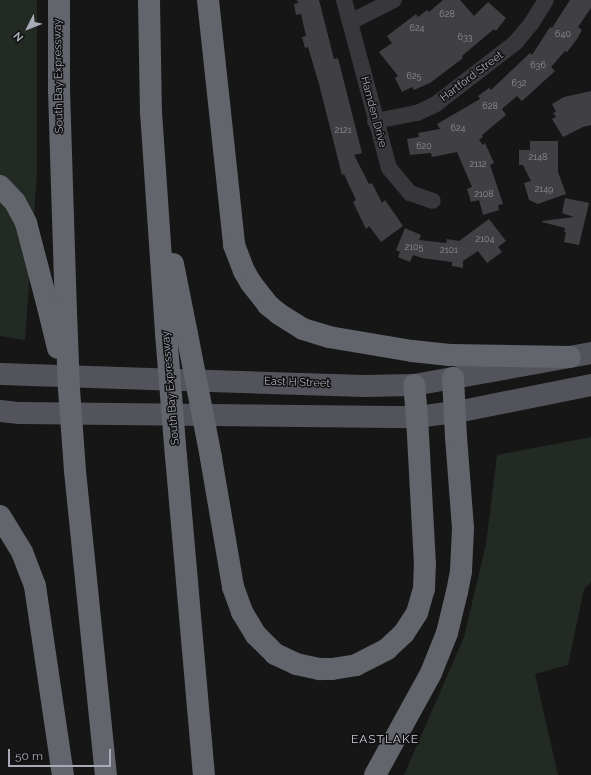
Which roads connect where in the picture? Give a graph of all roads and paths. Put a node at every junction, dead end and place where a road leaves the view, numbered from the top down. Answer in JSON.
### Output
{"nodes":[{"id":1,"x":59,"y":0,"type":"edge"},
{"id":2,"x":149,"y":0,"type":"edge"},
{"id":3,"x":208,"y":0,"type":"edge"},
{"id":4,"x":344,"y":0,"type":"edge"},
{"id":5,"x":394,"y":0,"type":"edge"},
{"id":6,"x":546,"y":0,"type":"edge"},
{"id":7,"x":350,"y":22,"type":"junction"},
{"id":8,"x":375,"y":122,"type":"junction"},
{"id":9,"x":0,"y":186,"type":"edge"},
{"id":10,"x":433,"y":201,"type":"dead end"},
{"id":11,"x":57,"y":309,"type":"junction"},
{"id":12,"x":177,"y":333,"type":"junction"},
{"id":13,"x":581,"y":355,"type":"edge"},
{"id":14,"x":0,"y":374,"type":"edge"},
{"id":15,"x":454,"y":378,"type":"junction"},
{"id":16,"x":414,"y":384,"type":"junction"},
{"id":17,"x":591,"y":386,"type":"edge"},
{"id":18,"x":0,"y":411,"type":"edge"},
{"id":19,"x":455,"y":412,"type":"junction"},
{"id":20,"x":417,"y":417,"type":"junction"},
{"id":21,"x":0,"y":516,"type":"edge"},
{"id":22,"x":63,"y":775,"type":"edge"},
{"id":23,"x":106,"y":775,"type":"edge"},
{"id":24,"x":204,"y":775,"type":"edge"},
{"id":25,"x":375,"y":775,"type":"edge"}],
"edges":[{"from":1,"to":11,"type":"highway","name":"South Bay Expressway"},
{"from":2,"to":12,"type":"highway","name":"South Bay Expressway"},
{"from":3,"to":13,"type":"highway"},
{"from":4,"to":7,"type":"street","name":"Hamden Drive"},
{"from":5,"to":7,"type":"street"},
{"from":6,"to":8,"type":"street","name":"Hartford Street"},
{"from":7,"to":8,"type":"street","name":"Hamden Drive"},
{"from":8,"to":10,"type":"street","name":"Hamden Drive"},
{"from":9,"to":11,"type":"highway"},
{"from":11,"to":23,"type":"highway","name":"South Bay Expressway","bridge":true},
{"from":12,"to":20,"type":"highway","bridge":true},
{"from":12,"to":24,"type":"highway","name":"South Bay Expressway","bridge":true},
{"from":13,"to":15,"type":"main road","name":"East H Street"},
{"from":14,"to":16,"type":"main road","name":"East H Street"},
{"from":15,"to":16,"type":"main road","name":"East H Street"},
{"from":15,"to":19,"type":"highway"},
{"from":16,"to":20,"type":"highway"},
{"from":17,"to":19,"type":"main road"},
{"from":18,"to":20,"type":"main road"},
{"from":19,"to":20,"type":"main road"},
{"from":19,"to":25,"type":"highway"},
{"from":21,"to":22,"type":"highway"}]}
